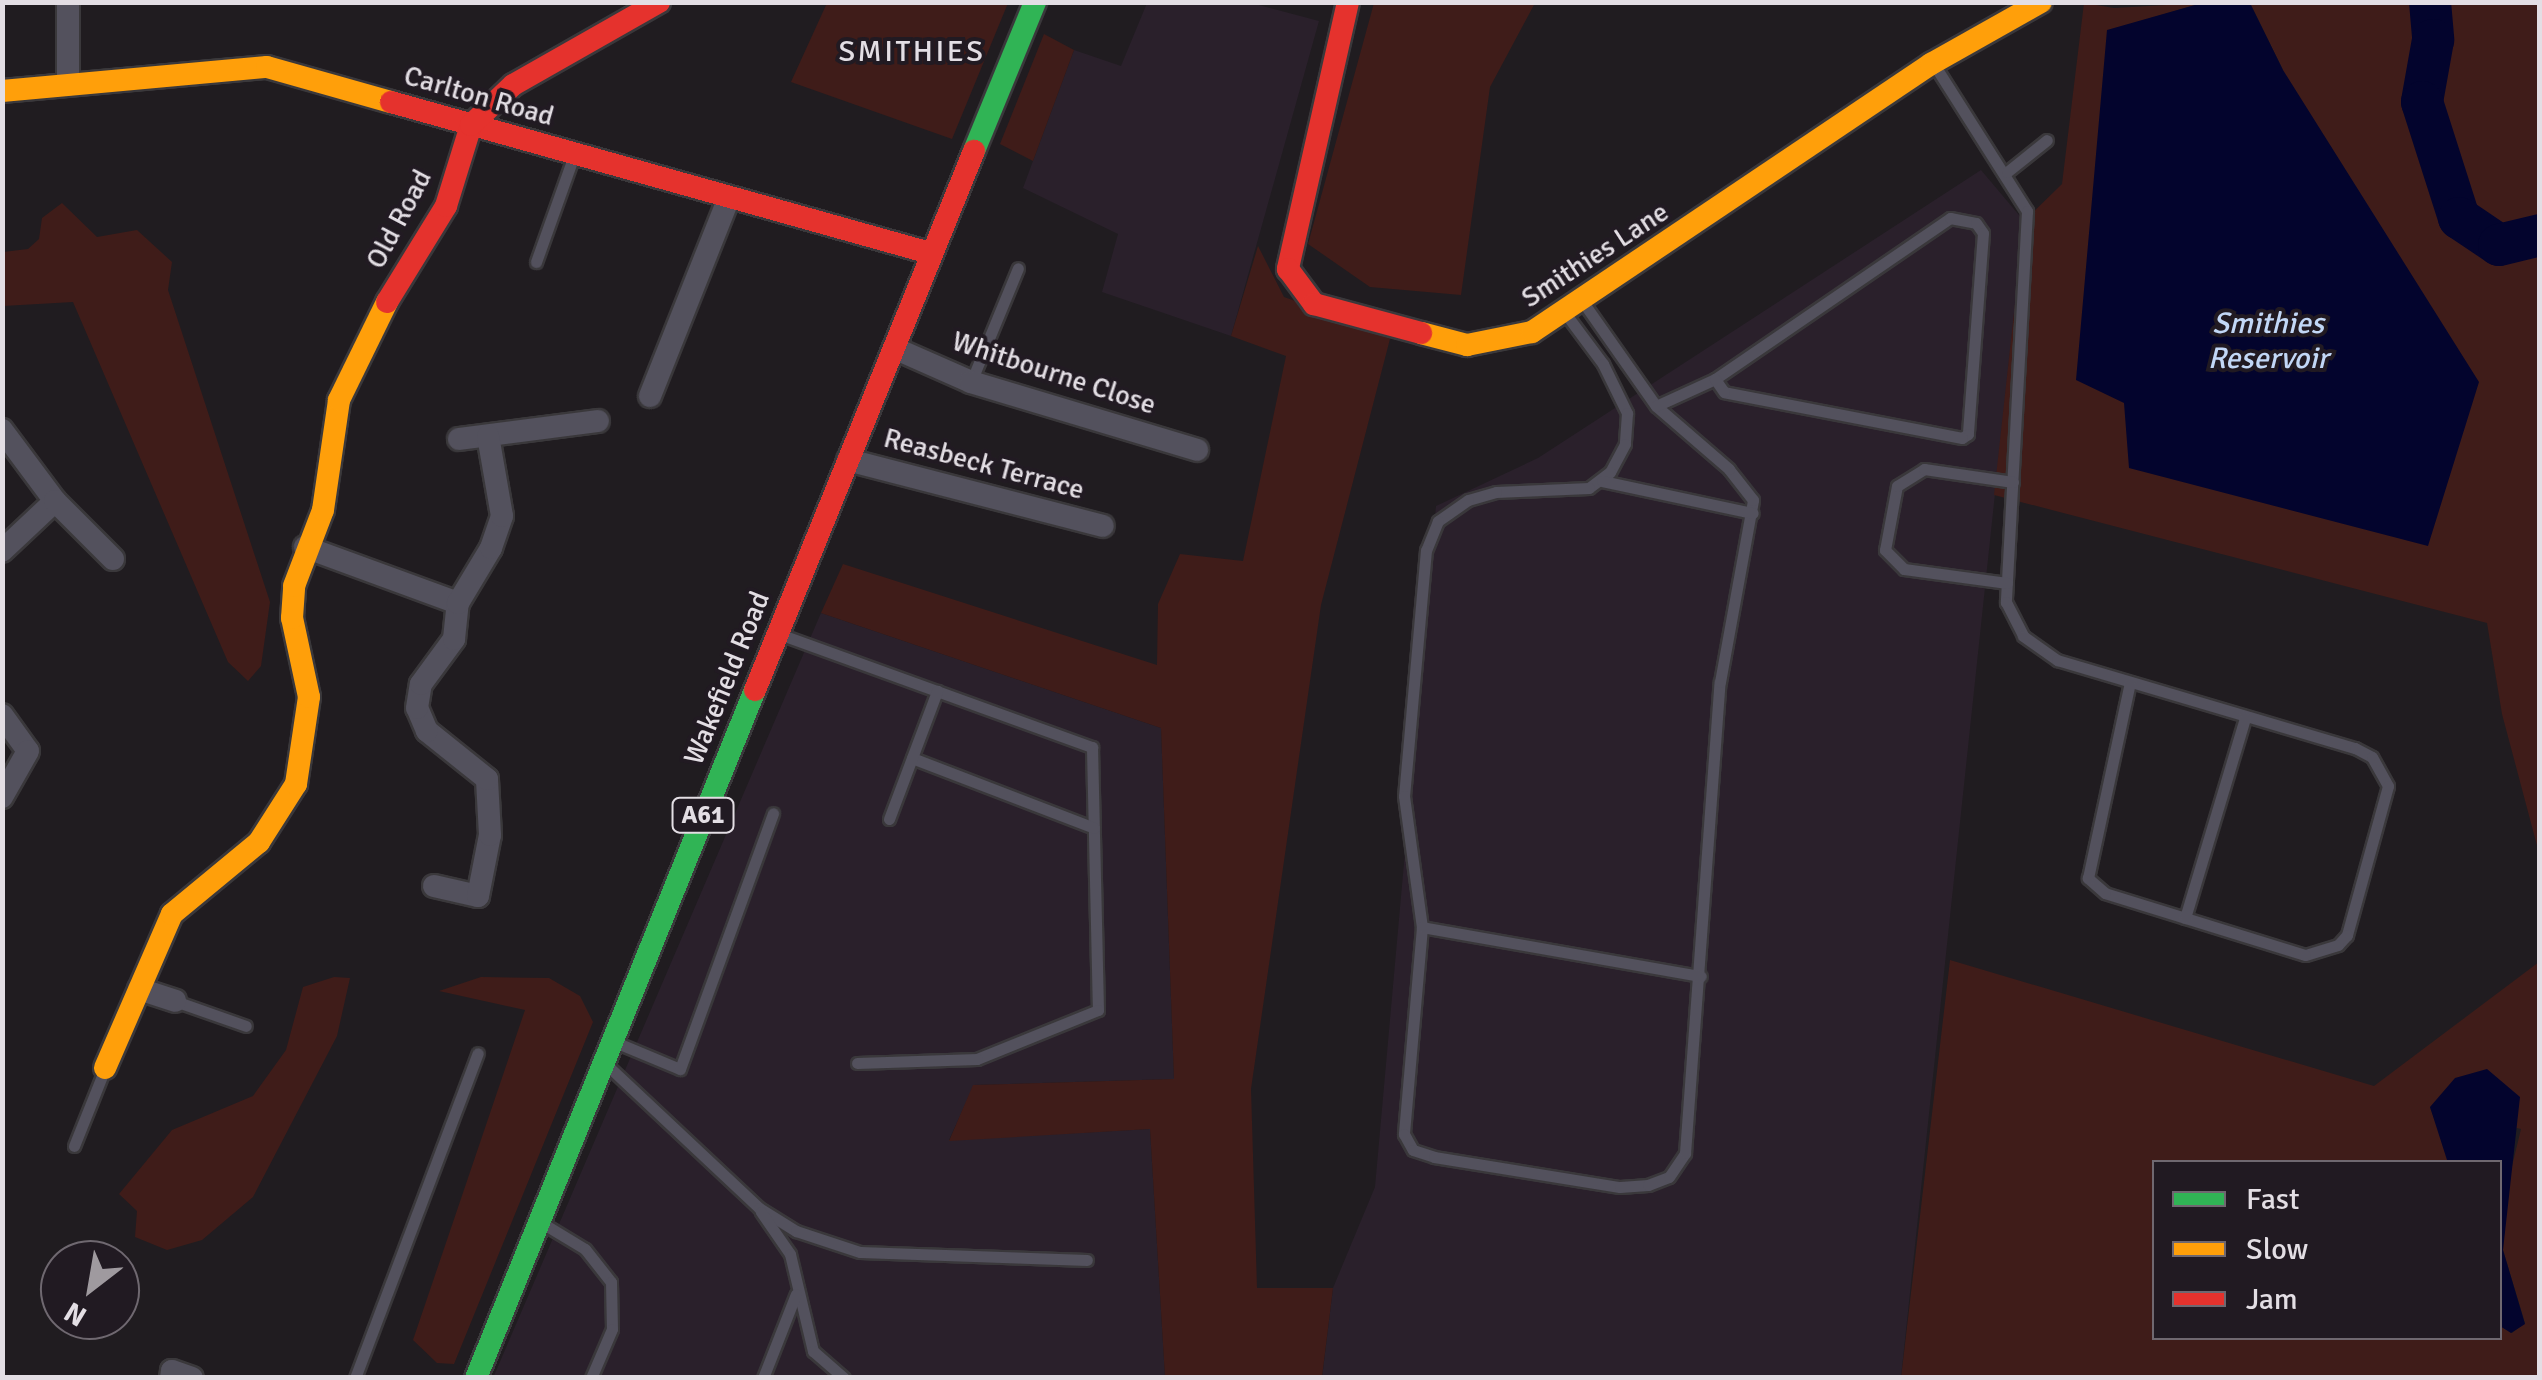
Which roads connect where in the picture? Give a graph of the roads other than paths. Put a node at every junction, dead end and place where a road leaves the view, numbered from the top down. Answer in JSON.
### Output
{"nodes":[{"id":1,"x":68,"y":2,"type":"edge"},
{"id":2,"x":659,"y":2,"type":"edge"},
{"id":3,"x":1035,"y":2,"type":"edge"},
{"id":4,"x":2041,"y":2,"type":"edge"},
{"id":5,"x":1339,"y":4,"type":"edge"},
{"id":6,"x":1931,"y":64,"type":"junction"},
{"id":7,"x":68,"y":84,"type":"junction"},
{"id":8,"x":2,"y":91,"type":"edge"},
{"id":9,"x":471,"y":125,"type":"junction"},
{"id":10,"x":2047,"y":140,"type":"dead end"},
{"id":11,"x":574,"y":154,"type":"junction"},
{"id":12,"x":2007,"y":172,"type":"junction"},
{"id":13,"x":729,"y":197,"type":"junction"},
{"id":14,"x":930,"y":254,"type":"junction"},
{"id":15,"x":536,"y":262,"type":"dead end"},
{"id":16,"x":1018,"y":268,"type":"dead end"},
{"id":17,"x":1574,"y":308,"type":"junction"},
{"id":18,"x":894,"y":348,"type":"junction"},
{"id":19,"x":1715,"y":379,"type":"junction"},
{"id":20,"x":971,"y":382,"type":"junction"},
{"id":21,"x":650,"y":396,"type":"dead end"},
{"id":22,"x":1656,"y":406,"type":"junction"},
{"id":23,"x":598,"y":421,"type":"dead end"},
{"id":24,"x":2,"y":430,"type":"edge"},
{"id":25,"x":488,"y":436,"type":"junction"},
{"id":26,"x":459,"y":440,"type":"dead end"},
{"id":27,"x":1197,"y":450,"type":"dead end"},
{"id":28,"x":848,"y":460,"type":"junction"},
{"id":29,"x":1602,"y":482,"type":"junction"},
{"id":30,"x":2014,"y":482,"type":"junction"},
{"id":31,"x":55,"y":501,"type":"junction"},
{"id":32,"x":1753,"y":513,"type":"junction"},
{"id":33,"x":1104,"y":526,"type":"dead end"},
{"id":34,"x":305,"y":547,"type":"junction"},
{"id":35,"x":2,"y":551,"type":"edge"},
{"id":36,"x":114,"y":559,"type":"dead end"},
{"id":37,"x":2007,"y":583,"type":"junction"},
{"id":38,"x":458,"y":603,"type":"junction"},
{"id":39,"x":778,"y":634,"type":"junction"},
{"id":40,"x":2130,"y":682,"type":"junction"},
{"id":41,"x":938,"y":691,"type":"junction"},
{"id":42,"x":2,"y":715,"type":"edge"},
{"id":43,"x":2245,"y":718,"type":"junction"},
{"id":44,"x":912,"y":758,"type":"junction"},
{"id":45,"x":2,"y":797,"type":"edge"},
{"id":46,"x":772,"y":813,"type":"dead end"},
{"id":47,"x":888,"y":820,"type":"dead end"},
{"id":48,"x":1094,"y":828,"type":"junction"},
{"id":49,"x":434,"y":886,"type":"dead end"},
{"id":50,"x":2184,"y":918,"type":"junction"},
{"id":51,"x":1422,"y":927,"type":"junction"},
{"id":52,"x":1701,"y":976,"type":"junction"},
{"id":53,"x":140,"y":988,"type":"junction"},
{"id":54,"x":175,"y":1001,"type":"joint"},
{"id":55,"x":246,"y":1026,"type":"dead end"},
{"id":56,"x":607,"y":1050,"type":"junction"},
{"id":57,"x":478,"y":1053,"type":"dead end"},
{"id":58,"x":857,"y":1063,"type":"dead end"},
{"id":59,"x":105,"y":1068,"type":"joint"},
{"id":60,"x":74,"y":1146,"type":"dead end"},
{"id":61,"x":758,"y":1208,"type":"junction"},
{"id":62,"x":538,"y":1221,"type":"junction"},
{"id":63,"x":1087,"y":1260,"type":"dead end"},
{"id":64,"x":796,"y":1294,"type":"junction"},
{"id":65,"x":170,"y":1378,"type":"edge"},
{"id":66,"x":192,"y":1378,"type":"edge"},
{"id":67,"x":355,"y":1378,"type":"edge"},
{"id":68,"x":476,"y":1378,"type":"edge"},
{"id":69,"x":591,"y":1378,"type":"edge"},
{"id":70,"x":763,"y":1378,"type":"edge"},
{"id":71,"x":844,"y":1378,"type":"edge"}],
"edges":[{"from":1,"to":7,"type":"street"},
{"from":2,"to":9,"type":"main road","name":"Old Road"},
{"from":3,"to":14,"type":"main road","name":"Wakefield Road","number":"A61"},
{"from":4,"to":6,"type":"main road","name":"Smithies Lane"},
{"from":5,"to":17,"type":"main road","name":"Smithies Lane"},
{"from":6,"to":12,"type":"lane"},
{"from":6,"to":17,"type":"main road","name":"Smithies Lane"},
{"from":7,"to":8,"type":"main road","name":"Carlton Road"},
{"from":7,"to":9,"type":"main road","name":"Carlton Road"},
{"from":9,"to":11,"type":"main road","name":"Carlton Road"},
{"from":9,"to":34,"type":"main road","name":"Old Road"},
{"from":10,"to":12,"type":"lane"},
{"from":11,"to":13,"type":"main road","name":"Carlton Road"},
{"from":11,"to":15,"type":"lane"},
{"from":12,"to":30,"type":"lane"},
{"from":13,"to":14,"type":"main road","name":"Carlton Road"},
{"from":13,"to":21,"type":"street"},
{"from":14,"to":18,"type":"main road","name":"Wakefield Road","number":"A61"},
{"from":16,"to":20,"type":"lane"},
{"from":17,"to":22,"type":"lane"},
{"from":17,"to":29,"type":"lane"},
{"from":18,"to":20,"type":"street","name":"Whitbourne Close"},
{"from":18,"to":28,"type":"main road","name":"Wakefield Road","number":"A61"},
{"from":19,"to":19,"type":"lane"},
{"from":19,"to":22,"type":"lane"},
{"from":20,"to":27,"type":"street","name":"Whitbourne Close"},
{"from":22,"to":32,"type":"lane"},
{"from":23,"to":25,"type":"street"},
{"from":24,"to":31,"type":"street"},
{"from":25,"to":26,"type":"street"},
{"from":25,"to":38,"type":"street"},
{"from":28,"to":33,"type":"street","name":"Reasbeck Terrace"},
{"from":28,"to":39,"type":"main road","name":"Wakefield Road","number":"A61"},
{"from":29,"to":32,"type":"lane"},
{"from":29,"to":51,"type":"lane"},
{"from":30,"to":37,"type":"lane"},
{"from":30,"to":37,"type":"lane"},
{"from":31,"to":35,"type":"street"},
{"from":31,"to":36,"type":"street"},
{"from":32,"to":52,"type":"lane"},
{"from":34,"to":38,"type":"street"},
{"from":34,"to":53,"type":"main road"},
{"from":37,"to":40,"type":"lane"},
{"from":38,"to":49,"type":"street"},
{"from":39,"to":41,"type":"lane"},
{"from":39,"to":56,"type":"main road","name":"Wakefield Road","number":"A61"},
{"from":40,"to":43,"type":"lane"},
{"from":40,"to":50,"type":"lane"},
{"from":41,"to":44,"type":"lane"},
{"from":41,"to":48,"type":"lane"},
{"from":42,"to":45,"type":"street"},
{"from":43,"to":50,"type":"lane"},
{"from":43,"to":50,"type":"lane"},
{"from":44,"to":47,"type":"lane"},
{"from":44,"to":48,"type":"lane"},
{"from":46,"to":56,"type":"lane"},
{"from":48,"to":58,"type":"lane"},
{"from":51,"to":52,"type":"lane"},
{"from":51,"to":52,"type":"lane"},
{"from":53,"to":54,"type":"street"},
{"from":53,"to":59,"type":"main road"},
{"from":54,"to":55,"type":"lane"},
{"from":56,"to":61,"type":"lane"},
{"from":56,"to":62,"type":"main road","name":"Wakefield Road","number":"A61"},
{"from":57,"to":67,"type":"lane"},
{"from":59,"to":60,"type":"lane"},
{"from":61,"to":63,"type":"lane"},
{"from":61,"to":64,"type":"lane"},
{"from":62,"to":68,"type":"main road","name":"Wakefield Road","number":"A61"},
{"from":62,"to":69,"type":"lane"},
{"from":64,"to":70,"type":"lane"},
{"from":64,"to":71,"type":"lane"},
{"from":65,"to":66,"type":"street"}]}
